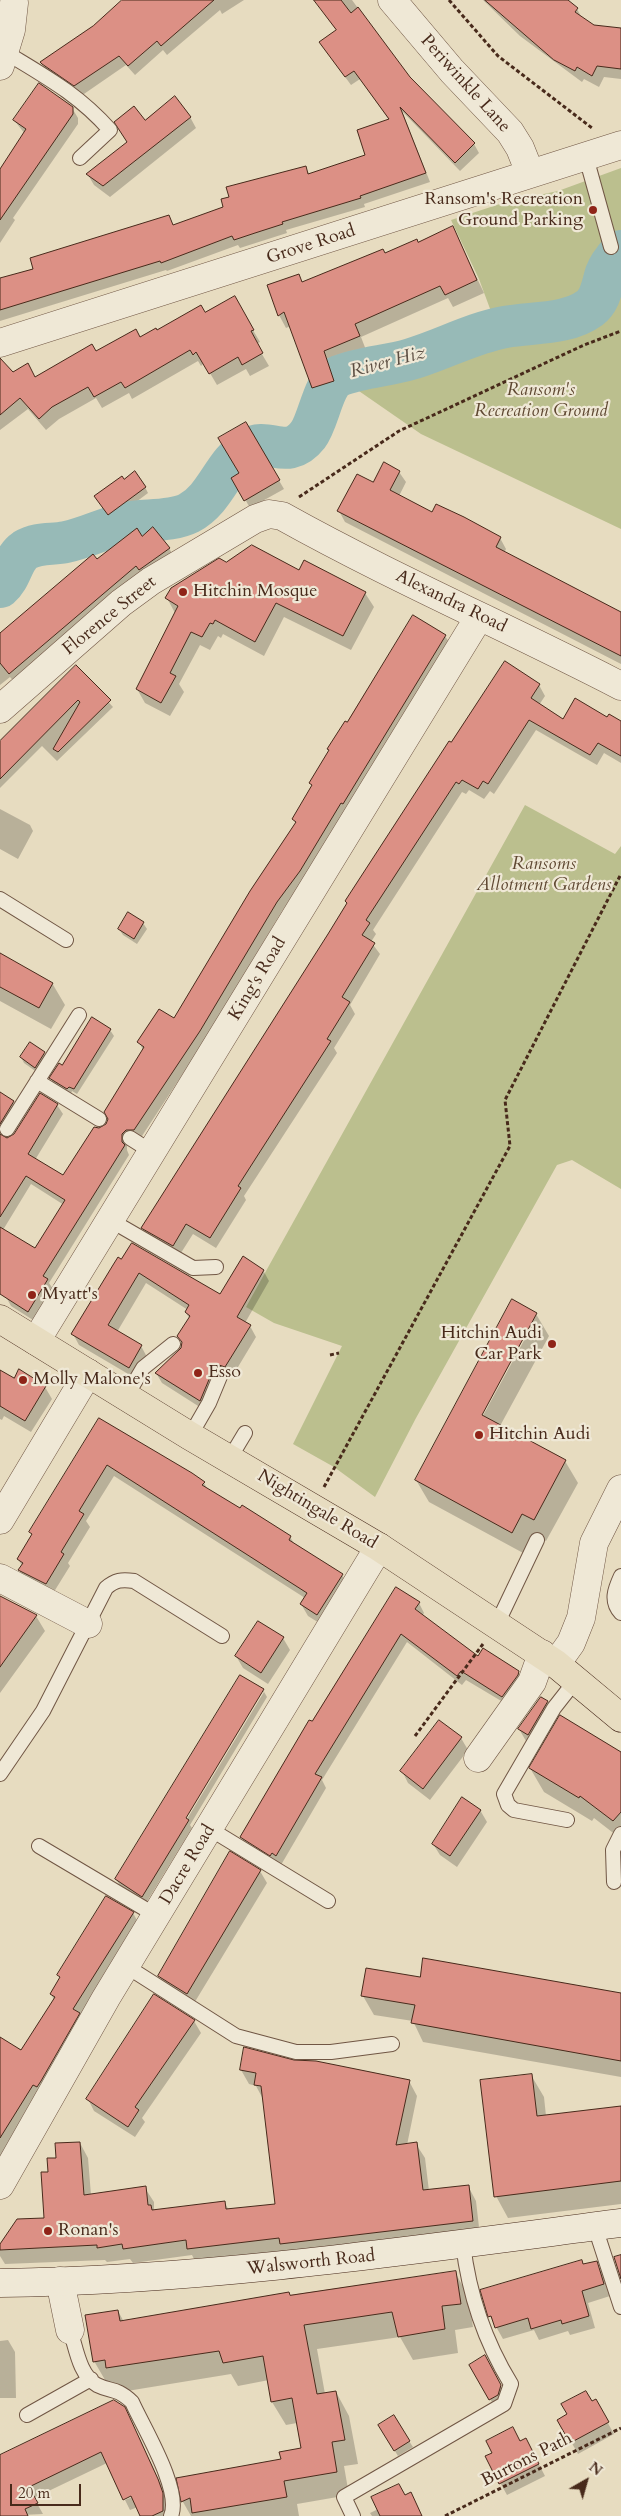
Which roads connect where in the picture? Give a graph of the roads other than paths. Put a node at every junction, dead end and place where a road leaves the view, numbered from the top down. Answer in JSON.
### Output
{"nodes":[{"id":1,"x":392,"y":0,"type":"edge"},
{"id":2,"x":18,"y":1,"type":"edge"},
{"id":3,"x":3,"y":59,"type":"edge"},
{"id":4,"x":602,"y":145,"type":"edge"},
{"id":5,"x":80,"y":158,"type":"dead end"},
{"id":6,"x":530,"y":173,"type":"junction"},
{"id":7,"x":611,"y":246,"type":"dead end"},
{"id":8,"x":0,"y":343,"type":"edge"},
{"id":9,"x":282,"y":516,"type":"joint"},
{"id":10,"x":480,"y":617,"type":"junction"},
{"id":11,"x":621,"y":686,"type":"edge"},
{"id":12,"x":0,"y":709,"type":"edge"},
{"id":13,"x":0,"y":899,"type":"edge"},
{"id":14,"x":66,"y":940,"type":"dead end"},
{"id":15,"x":79,"y":1015,"type":"dead end"},
{"id":16,"x":37,"y":1081,"type":"junction"},
{"id":17,"x":99,"y":1119,"type":"dead end"},
{"id":18,"x":7,"y":1129,"type":"dead end"},
{"id":19,"x":110,"y":1220,"type":"junction"},
{"id":20,"x":216,"y":1267,"type":"dead end"},
{"id":21,"x":0,"y":1319,"type":"edge"},
{"id":22,"x":36,"y":1340,"type":"junction"},
{"id":23,"x":172,"y":1344,"type":"dead end"},
{"id":24,"x":88,"y":1373,"type":"junction"},
{"id":25,"x":221,"y":1374,"type":"dead end"},
{"id":26,"x":126,"y":1396,"type":"junction"},
{"id":27,"x":245,"y":1433,"type":"dead end"},
{"id":28,"x":190,"y":1436,"type":"junction"},
{"id":29,"x":230,"y":1458,"type":"junction"},
{"id":30,"x":621,"y":1489,"type":"edge"},
{"id":31,"x":4,"y":1505,"type":"edge"},
{"id":32,"x":537,"y":1540,"type":"dead end"},
{"id":33,"x":380,"y":1547,"type":"junction"},
{"id":34,"x":621,"y":1576,"type":"edge"},
{"id":35,"x":0,"y":1578,"type":"edge"},
{"id":36,"x":621,"y":1613,"type":"edge"},
{"id":37,"x":88,"y":1624,"type":"junction"},
{"id":38,"x":497,"y":1624,"type":"junction"},
{"id":39,"x":222,"y":1636,"type":"dead end"},
{"id":40,"x":558,"y":1666,"type":"junction"},
{"id":41,"x":621,"y":1718,"type":"edge"},
{"id":42,"x":478,"y":1758,"type":"dead end"},
{"id":43,"x":0,"y":1774,"type":"edge"},
{"id":44,"x":567,"y":1820,"type":"dead end"},
{"id":45,"x":210,"y":1829,"type":"junction"},
{"id":46,"x":621,"y":1834,"type":"edge"},
{"id":47,"x":39,"y":1846,"type":"dead end"},
{"id":48,"x":614,"y":1882,"type":"dead end"},
{"id":49,"x":328,"y":1901,"type":"dead end"},
{"id":50,"x":157,"y":1916,"type":"junction"},
{"id":51,"x":126,"y":1966,"type":"junction"},
{"id":52,"x":392,"y":2044,"type":"dead end"},
{"id":53,"x":0,"y":2185,"type":"edge"},
{"id":54,"x":608,"y":2225,"type":"edge"},
{"id":55,"x":463,"y":2244,"type":"junction"},
{"id":56,"x":60,"y":2282,"type":"junction"},
{"id":57,"x":0,"y":2283,"type":"edge"},
{"id":58,"x":621,"y":2306,"type":"edge"},
{"id":59,"x":70,"y":2330,"type":"joint"},
{"id":60,"x":91,"y":2379,"type":"junction"},
{"id":61,"x":27,"y":2415,"type":"dead end"},
{"id":62,"x":171,"y":2516,"type":"edge"},
{"id":63,"x":352,"y":2516,"type":"edge"}],
"edges":[{"from":1,"to":6,"type":"street","name":"Periwinkle Lane"},
{"from":2,"to":3,"type":"street"},
{"from":3,"to":5,"type":"lane"},
{"from":4,"to":6,"type":"street","name":"Grove Road"},
{"from":4,"to":7,"type":"lane"},
{"from":6,"to":8,"type":"street","name":"Grove Road"},
{"from":9,"to":10,"type":"street","name":"Alexandra Road"},
{"from":9,"to":12,"type":"street","name":"Florence Street"},
{"from":10,"to":11,"type":"street","name":"Alexandra Road"},
{"from":10,"to":19,"type":"street","name":"King's Road"},
{"from":13,"to":14,"type":"lane"},
{"from":15,"to":16,"type":"lane"},
{"from":16,"to":17,"type":"lane"},
{"from":16,"to":18,"type":"lane"},
{"from":19,"to":20,"type":"lane"},
{"from":19,"to":22,"type":"street","name":"King's Road"},
{"from":21,"to":22,"type":"main road","name":"Nightingale Road"},
{"from":22,"to":24,"type":"main road","name":"Nightingale Road"},
{"from":23,"to":26,"type":"lane"},
{"from":24,"to":26,"type":"main road","name":"Nightingale Road"},
{"from":24,"to":31,"type":"street"},
{"from":25,"to":28,"type":"lane"},
{"from":26,"to":28,"type":"main road","name":"Nightingale Road"},
{"from":27,"to":29,"type":"lane"},
{"from":28,"to":29,"type":"main road","name":"Nightingale Road"},
{"from":29,"to":33,"type":"main road","name":"Nightingale Road"},
{"from":30,"to":40,"type":"street"},
{"from":32,"to":38,"type":"lane"},
{"from":33,"to":38,"type":"main road","name":"Nightingale Road"},
{"from":33,"to":45,"type":"street","name":"Dacre Road"},
{"from":34,"to":36,"type":"lane"},
{"from":35,"to":37,"type":"street"},
{"from":37,"to":39,"type":"lane"},
{"from":37,"to":43,"type":"lane"},
{"from":38,"to":40,"type":"main road","name":"Nightingale Road"},
{"from":40,"to":41,"type":"main road","name":"Nightingale Road"},
{"from":40,"to":42,"type":"street"},
{"from":40,"to":44,"type":"lane"},
{"from":45,"to":49,"type":"lane"},
{"from":45,"to":50,"type":"street","name":"Dacre Road"},
{"from":46,"to":48,"type":"lane"},
{"from":47,"to":50,"type":"lane"},
{"from":50,"to":51,"type":"street","name":"Dacre Road"},
{"from":51,"to":52,"type":"lane"},
{"from":51,"to":53,"type":"street","name":"Dacre Road"},
{"from":54,"to":55,"type":"street","name":"Walsworth Road"},
{"from":54,"to":58,"type":"lane"},
{"from":55,"to":56,"type":"street","name":"Walsworth Road"},
{"from":55,"to":63,"type":"lane"},
{"from":56,"to":57,"type":"street","name":"Walsworth Road"},
{"from":56,"to":59,"type":"street"},
{"from":59,"to":60,"type":"lane"},
{"from":60,"to":61,"type":"lane"},
{"from":60,"to":62,"type":"lane"}]}
